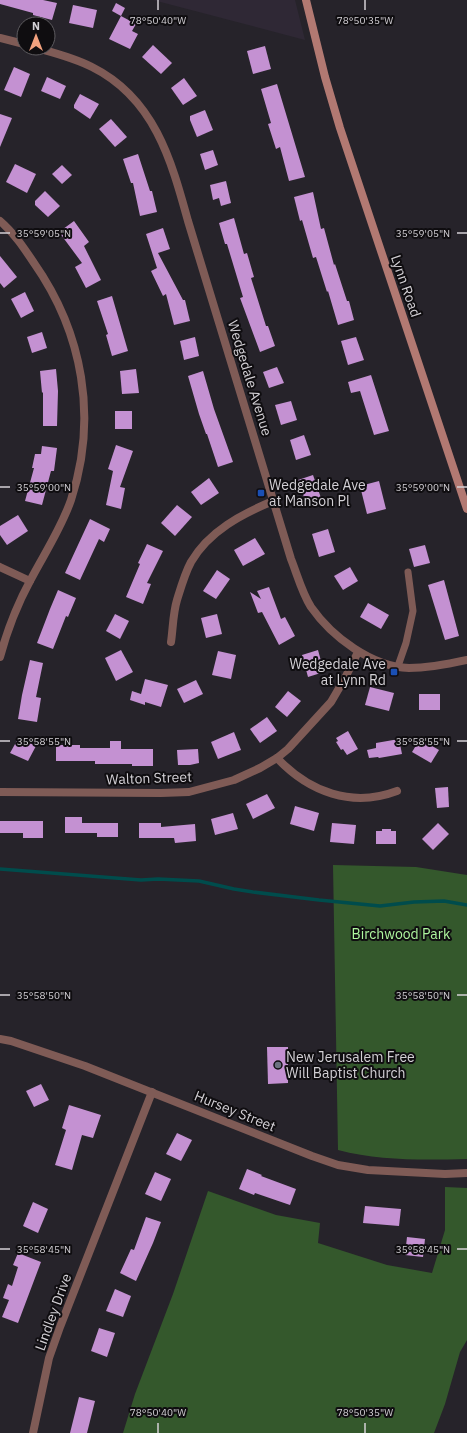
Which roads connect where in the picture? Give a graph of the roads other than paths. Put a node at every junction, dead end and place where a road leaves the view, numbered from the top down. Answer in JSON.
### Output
{"nodes":[{"id":1,"x":306,"y":0,"type":"edge"},
{"id":2,"x":0,"y":38,"type":"edge"},
{"id":3,"x":16,"y":42,"type":"edge"},
{"id":4,"x":56,"y":54,"type":"edge"},
{"id":5,"x":0,"y":221,"type":"edge"},
{"id":6,"x":273,"y":501,"type":"junction"},
{"id":7,"x":467,"y":509,"type":"edge"},
{"id":8,"x":0,"y":567,"type":"edge"},
{"id":9,"x":408,"y":572,"type":"dead end"},
{"id":10,"x":30,"y":581,"type":"junction"},
{"id":11,"x":171,"y":642,"type":"dead end"},
{"id":12,"x":358,"y":652,"type":"junction"},
{"id":13,"x":0,"y":657,"type":"edge"},
{"id":14,"x":467,"y":660,"type":"edge"},
{"id":15,"x":398,"y":666,"type":"junction"},
{"id":16,"x":277,"y":758,"type":"junction"},
{"id":17,"x":0,"y":792,"type":"edge"},
{"id":18,"x":397,"y":792,"type":"dead end"},
{"id":19,"x":0,"y":1039,"type":"edge"},
{"id":20,"x":152,"y":1092,"type":"junction"},
{"id":21,"x":467,"y":1173,"type":"edge"},
{"id":22,"x":33,"y":1433,"type":"edge"}],
"edges":[{"from":1,"to":7,"type":"street","name":"Lynn Road"},
{"from":2,"to":3,"type":"street"},
{"from":4,"to":6,"type":"street","name":"Wedgedale Avenue"},
{"from":5,"to":10,"type":"street"},
{"from":6,"to":11,"type":"street"},
{"from":6,"to":12,"type":"street","name":"Wedgedale Avenue"},
{"from":8,"to":10,"type":"street"},
{"from":9,"to":15,"type":"lane"},
{"from":10,"to":13,"type":"street"},
{"from":12,"to":15,"type":"street","name":"Wedgedale Avenue"},
{"from":12,"to":16,"type":"street","name":"Walton Street"},
{"from":14,"to":15,"type":"street","name":"Wedgedale Avenue"},
{"from":16,"to":17,"type":"street","name":"Walton Street"},
{"from":16,"to":18,"type":"street"},
{"from":19,"to":20,"type":"street","name":"Hursey Street"},
{"from":20,"to":21,"type":"street","name":"Hursey Street"},
{"from":20,"to":22,"type":"street","name":"Lindley Drive"}]}
